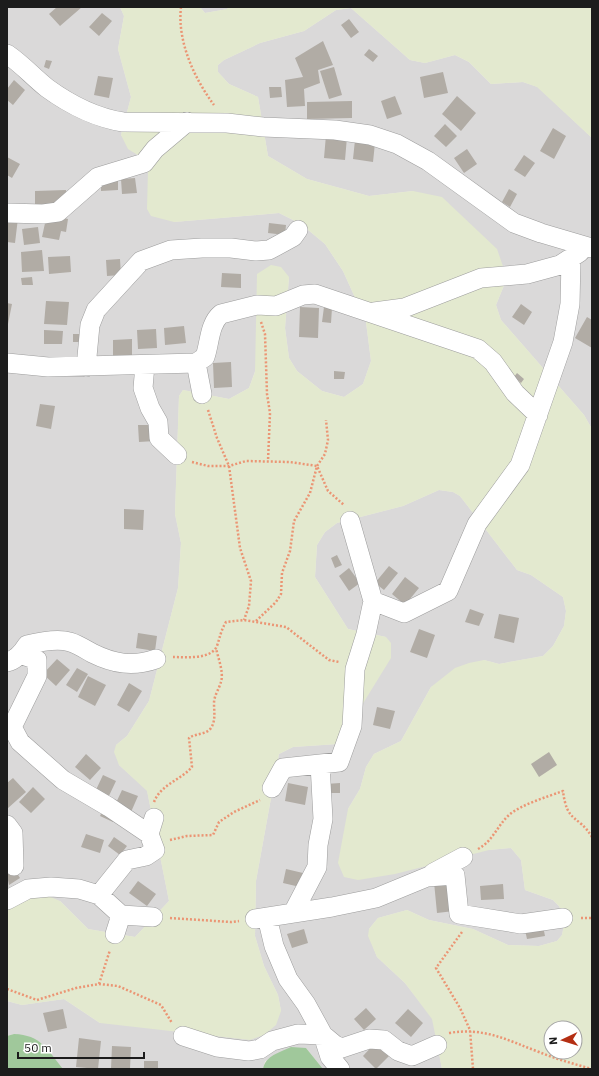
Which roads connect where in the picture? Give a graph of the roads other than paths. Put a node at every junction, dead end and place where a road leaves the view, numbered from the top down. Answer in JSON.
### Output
{"nodes":[{"id":1,"x":7,"y":54,"type":"edge"},
{"id":2,"x":187,"y":122,"type":"junction"},
{"id":3,"x":7,"y":213,"type":"edge"},
{"id":4,"x":298,"y":230,"type":"dead end"},
{"id":5,"x":590,"y":245,"type":"edge"},
{"id":6,"x":571,"y":260,"type":"junction"},
{"id":7,"x":368,"y":313,"type":"junction"},
{"id":8,"x":7,"y":363,"type":"edge"},
{"id":9,"x":196,"y":363,"type":"junction"},
{"id":10,"x":145,"y":365,"type":"junction"},
{"id":11,"x":86,"y":367,"type":"junction"},
{"id":12,"x":202,"y":394,"type":"road end"},
{"id":13,"x":538,"y":415,"type":"junction"},
{"id":14,"x":177,"y":455,"type":"road end"},
{"id":15,"x":350,"y":521,"type":"road end"},
{"id":16,"x":373,"y":601,"type":"junction"},
{"id":17,"x":14,"y":658,"type":"edge"},
{"id":18,"x":156,"y":659,"type":"road end"},
{"id":19,"x":320,"y":764,"type":"junction"},
{"id":20,"x":272,"y":788,"type":"road end"},
{"id":21,"x":7,"y":825,"type":"edge"},
{"id":22,"x":464,"y":857,"type":"road end"},
{"id":23,"x":11,"y":865,"type":"edge"},
{"id":24,"x":427,"y":877,"type":"junction"},
{"id":25,"x":37,"y":889,"type":"junction"},
{"id":26,"x":99,"y":895,"type":"junction"},
{"id":27,"x":7,"y":900,"type":"edge"},
{"id":28,"x":293,"y":913,"type":"junction"},
{"id":29,"x":121,"y":915,"type":"junction"},
{"id":30,"x":153,"y":917,"type":"road end"},
{"id":31,"x":563,"y":918,"type":"dead end"},
{"id":32,"x":115,"y":934,"type":"road end"},
{"id":33,"x":323,"y":1035,"type":"junction"},
{"id":34,"x":183,"y":1036,"type":"road end"},
{"id":35,"x":437,"y":1045,"type":"dead end"},
{"id":36,"x":340,"y":1069,"type":"edge"}],
"edges":[{"from":1,"to":2,"type":"street"},
{"from":2,"to":3,"type":"street"},
{"from":2,"to":5,"type":"street"},
{"from":4,"to":11,"type":"street"},
{"from":5,"to":6,"type":"street"},
{"from":6,"to":7,"type":"street"},
{"from":6,"to":13,"type":"street"},
{"from":7,"to":9,"type":"street"},
{"from":7,"to":13,"type":"street"},
{"from":8,"to":11,"type":"street"},
{"from":9,"to":10,"type":"street"},
{"from":9,"to":12,"type":"street"},
{"from":10,"to":11,"type":"street"},
{"from":10,"to":14,"type":"street"},
{"from":13,"to":16,"type":"street"},
{"from":15,"to":16,"type":"street"},
{"from":16,"to":19,"type":"street"},
{"from":17,"to":18,"type":"street"},
{"from":17,"to":26,"type":"street"},
{"from":19,"to":20,"type":"street"},
{"from":19,"to":28,"type":"street"},
{"from":21,"to":23,"type":"street"},
{"from":22,"to":24,"type":"street"},
{"from":23,"to":25,"type":"street"},
{"from":24,"to":28,"type":"street"},
{"from":24,"to":31,"type":"street"},
{"from":25,"to":26,"type":"street"},
{"from":25,"to":27,"type":"street"},
{"from":26,"to":29,"type":"street"},
{"from":28,"to":33,"type":"street"},
{"from":29,"to":30,"type":"street"},
{"from":29,"to":32,"type":"street"},
{"from":33,"to":34,"type":"street"},
{"from":33,"to":35,"type":"street"},
{"from":33,"to":36,"type":"street"}]}
